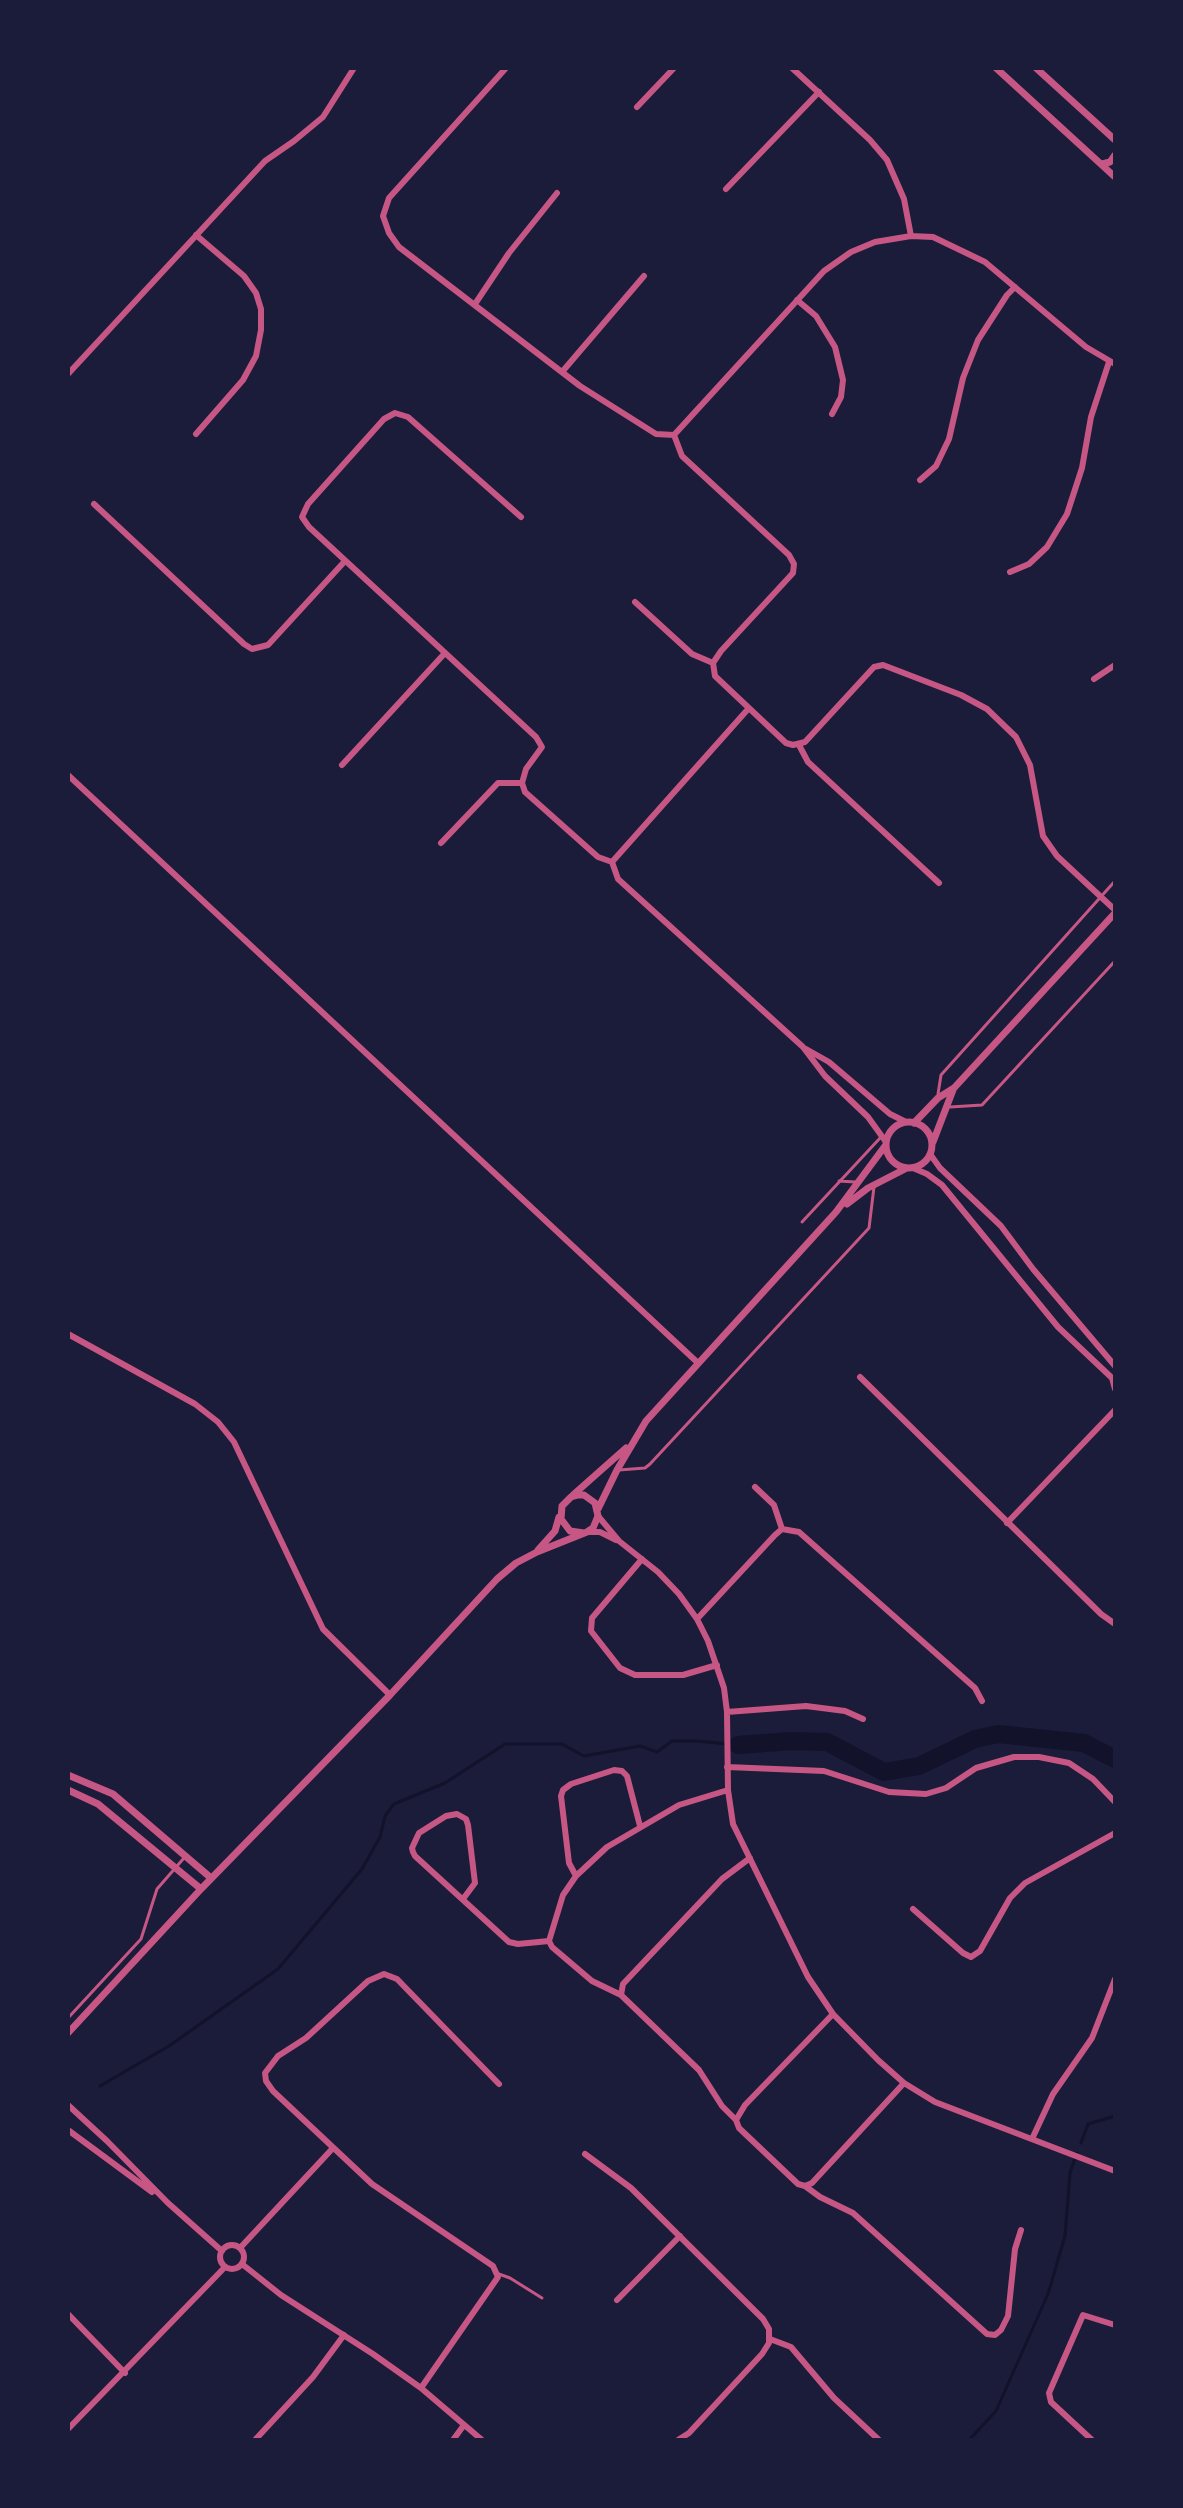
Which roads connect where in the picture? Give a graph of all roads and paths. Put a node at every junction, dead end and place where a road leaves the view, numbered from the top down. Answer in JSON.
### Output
{"nodes":[{"id":1,"x":354,"y":68,"type":"edge"},
{"id":2,"x":506,"y":68,"type":"edge"},
{"id":3,"x":674,"y":68,"type":"edge"},
{"id":4,"x":792,"y":68,"type":"edge"},
{"id":5,"x":996,"y":68,"type":"edge"},
{"id":6,"x":1036,"y":68,"type":"edge"},
{"id":7,"x":819,"y":92,"type":"junction"},
{"id":8,"x":637,"y":107,"type":"dead end"},
{"id":9,"x":1115,"y":140,"type":"edge"},
{"id":10,"x":1115,"y":155,"type":"edge"},
{"id":11,"x":1100,"y":164,"type":"junction"},
{"id":12,"x":1115,"y":177,"type":"edge"},
{"id":13,"x":726,"y":189,"type":"dead end"},
{"id":14,"x":557,"y":193,"type":"dead end"},
{"id":15,"x":196,"y":235,"type":"junction"},
{"id":16,"x":911,"y":236,"type":"junction"},
{"id":17,"x":644,"y":276,"type":"dead end"},
{"id":18,"x":1015,"y":287,"type":"junction"},
{"id":19,"x":797,"y":300,"type":"junction"},
{"id":20,"x":475,"y":304,"type":"junction"},
{"id":21,"x":1112,"y":363,"type":"edge"},
{"id":22,"x":562,"y":372,"type":"junction"},
{"id":23,"x":68,"y":374,"type":"edge"},
{"id":24,"x":832,"y":414,"type":"dead end"},
{"id":25,"x":196,"y":434,"type":"dead end"},
{"id":26,"x":674,"y":435,"type":"junction"},
{"id":27,"x":920,"y":480,"type":"dead end"},
{"id":28,"x":94,"y":504,"type":"dead end"},
{"id":29,"x":521,"y":517,"type":"dead end"},
{"id":30,"x":345,"y":561,"type":"junction"},
{"id":31,"x":1010,"y":572,"type":"dead end"},
{"id":32,"x":635,"y":602,"type":"dead end"},
{"id":33,"x":445,"y":653,"type":"junction"},
{"id":34,"x":713,"y":663,"type":"junction"},
{"id":35,"x":1115,"y":665,"type":"edge"},
{"id":36,"x":1094,"y":679,"type":"dead end"},
{"id":37,"x":749,"y":708,"type":"junction"},
{"id":38,"x":799,"y":745,"type":"junction"},
{"id":39,"x":342,"y":765,"type":"dead end"},
{"id":40,"x":68,"y":775,"type":"edge"},
{"id":41,"x":522,"y":783,"type":"junction"},
{"id":42,"x":441,"y":843,"type":"dead end"},
{"id":43,"x":612,"y":862,"type":"junction"},
{"id":44,"x":1115,"y":881,"type":"edge"},
{"id":45,"x":939,"y":883,"type":"dead end"},
{"id":46,"x":1101,"y":896,"type":"junction"},
{"id":47,"x":1115,"y":912,"type":"edge"},
{"id":48,"x":1115,"y":961,"type":"edge"},
{"id":49,"x":803,"y":1047,"type":"junction"},
{"id":50,"x":954,"y":1088,"type":"junction"},
{"id":51,"x":938,"y":1098,"type":"junction"},
{"id":52,"x":946,"y":1107,"type":"junction"},
{"id":53,"x":910,"y":1122,"type":"junction"},
{"id":54,"x":884,"y":1141,"type":"junction"},
{"id":55,"x":932,"y":1144,"type":"junction"},
{"id":56,"x":930,"y":1154,"type":"junction"},
{"id":57,"x":910,"y":1168,"type":"junction"},
{"id":58,"x":839,"y":1181,"type":"junction"},
{"id":59,"x":860,"y":1183,"type":"junction"},
{"id":60,"x":875,"y":1184,"type":"junction"},
{"id":61,"x":836,"y":1212,"type":"junction"},
{"id":62,"x":802,"y":1222,"type":"dead end"},
{"id":63,"x":68,"y":1334,"type":"edge"},
{"id":64,"x":698,"y":1363,"type":"junction"},
{"id":65,"x":1115,"y":1366,"type":"edge"},
{"id":66,"x":860,"y":1377,"type":"dead end"},
{"id":67,"x":1115,"y":1389,"type":"edge"},
{"id":68,"x":1115,"y":1410,"type":"edge"},
{"id":69,"x":632,"y":1442,"type":"junction"},
{"id":70,"x":617,"y":1470,"type":"junction"},
{"id":71,"x":755,"y":1487,"type":"dead end"},
{"id":72,"x":571,"y":1497,"type":"junction"},
{"id":73,"x":560,"y":1512,"type":"junction"},
{"id":74,"x":598,"y":1513,"type":"junction"},
{"id":75,"x":1007,"y":1523,"type":"junction"},
{"id":76,"x":782,"y":1529,"type":"junction"},
{"id":77,"x":586,"y":1532,"type":"junction"},
{"id":78,"x":619,"y":1541,"type":"junction"},
{"id":79,"x":537,"y":1552,"type":"junction"},
{"id":80,"x":642,"y":1559,"type":"junction"},
{"id":81,"x":697,"y":1619,"type":"junction"},
{"id":82,"x":1115,"y":1624,"type":"edge"},
{"id":83,"x":717,"y":1665,"type":"junction"},
{"id":84,"x":390,"y":1695,"type":"junction"},
{"id":85,"x":982,"y":1701,"type":"dead end"},
{"id":86,"x":727,"y":1712,"type":"junction"},
{"id":87,"x":863,"y":1719,"type":"dead end"},
{"id":88,"x":727,"y":1767,"type":"junction"},
{"id":89,"x":68,"y":1775,"type":"edge"},
{"id":90,"x":68,"y":1790,"type":"edge"},
{"id":91,"x":728,"y":1790,"type":"junction"},
{"id":92,"x":1115,"y":1802,"type":"edge"},
{"id":93,"x":640,"y":1826,"type":"junction"},
{"id":94,"x":1115,"y":1833,"type":"edge"},
{"id":95,"x":187,"y":1856,"type":"junction"},
{"id":96,"x":750,"y":1858,"type":"junction"},
{"id":97,"x":176,"y":1868,"type":"junction"},
{"id":98,"x":576,"y":1876,"type":"junction"},
{"id":99,"x":211,"y":1878,"type":"junction"},
{"id":100,"x":201,"y":1889,"type":"junction"},
{"id":101,"x":463,"y":1899,"type":"junction"},
{"id":102,"x":913,"y":1909,"type":"dead end"},
{"id":103,"x":549,"y":1941,"type":"junction"},
{"id":104,"x":1115,"y":1979,"type":"edge"},
{"id":105,"x":621,"y":1995,"type":"junction"},
{"id":106,"x":833,"y":2014,"type":"junction"},
{"id":107,"x":68,"y":2018,"type":"edge"},
{"id":108,"x":68,"y":2033,"type":"edge"},
{"id":109,"x":904,"y":2083,"type":"junction"},
{"id":110,"x":499,"y":2084,"type":"dead end"},
{"id":111,"x":68,"y":2105,"type":"edge"},
{"id":112,"x":736,"y":2120,"type":"junction"},
{"id":113,"x":68,"y":2130,"type":"edge"},
{"id":114,"x":1032,"y":2139,"type":"junction"},
{"id":115,"x":333,"y":2148,"type":"junction"},
{"id":116,"x":585,"y":2154,"type":"dead end"},
{"id":117,"x":1115,"y":2171,"type":"edge"},
{"id":118,"x":805,"y":2186,"type":"junction"},
{"id":119,"x":168,"y":2203,"type":"junction"},
{"id":120,"x":1021,"y":2230,"type":"dead end"},
{"id":121,"x":680,"y":2236,"type":"junction"},
{"id":122,"x":240,"y":2248,"type":"junction"},
{"id":123,"x":222,"y":2251,"type":"junction"},
{"id":124,"x":242,"y":2264,"type":"junction"},
{"id":125,"x":225,"y":2267,"type":"junction"},
{"id":126,"x":496,"y":2273,"type":"junction"},
{"id":127,"x":542,"y":2298,"type":"dead end"},
{"id":128,"x":617,"y":2300,"type":"dead end"},
{"id":129,"x":68,"y":2314,"type":"edge"},
{"id":130,"x":1115,"y":2325,"type":"edge"},
{"id":131,"x":344,"y":2335,"type":"junction"},
{"id":132,"x":770,"y":2339,"type":"junction"},
{"id":133,"x":125,"y":2373,"type":"junction"},
{"id":134,"x":421,"y":2388,"type":"junction"},
{"id":135,"x":464,"y":2425,"type":"junction"},
{"id":136,"x":68,"y":2429,"type":"edge"},
{"id":137,"x":255,"y":2440,"type":"edge"},
{"id":138,"x":453,"y":2440,"type":"edge"},
{"id":139,"x":482,"y":2440,"type":"edge"},
{"id":140,"x":678,"y":2440,"type":"edge"},
{"id":141,"x":879,"y":2440,"type":"edge"},
{"id":142,"x":1092,"y":2440,"type":"edge"}],
"edges":[{"from":1,"to":15,"type":"street"},
{"from":2,"to":20,"type":"street"},
{"from":3,"to":8,"type":"street"},
{"from":4,"to":7,"type":"street"},
{"from":5,"to":11,"type":"street"},
{"from":6,"to":9,"type":"street"},
{"from":7,"to":13,"type":"street"},
{"from":7,"to":16,"type":"street"},
{"from":10,"to":11,"type":"street"},
{"from":11,"to":12,"type":"street"},
{"from":14,"to":20,"type":"street"},
{"from":15,"to":23,"type":"street"},
{"from":15,"to":25,"type":"street"},
{"from":16,"to":18,"type":"street"},
{"from":16,"to":19,"type":"street"},
{"from":17,"to":22,"type":"street"},
{"from":18,"to":21,"type":"street"},
{"from":18,"to":27,"type":"street"},
{"from":19,"to":24,"type":"street"},
{"from":19,"to":26,"type":"street"},
{"from":20,"to":22,"type":"street"},
{"from":21,"to":31,"type":"street"},
{"from":22,"to":26,"type":"street"},
{"from":26,"to":34,"type":"street"},
{"from":28,"to":30,"type":"street"},
{"from":29,"to":30,"type":"street"},
{"from":30,"to":33,"type":"street"},
{"from":32,"to":34,"type":"street"},
{"from":33,"to":39,"type":"street"},
{"from":33,"to":41,"type":"street"},
{"from":34,"to":37,"type":"street"},
{"from":35,"to":36,"type":"street"},
{"from":37,"to":38,"type":"street"},
{"from":37,"to":43,"type":"street"},
{"from":38,"to":45,"type":"street"},
{"from":38,"to":46,"type":"street"},
{"from":40,"to":64,"type":"street"},
{"from":41,"to":42,"type":"street"},
{"from":41,"to":43,"type":"street"},
{"from":43,"to":49,"type":"street"},
{"from":44,"to":46,"type":"lane"},
{"from":46,"to":47,"type":"street"},
{"from":46,"to":51,"type":"lane"},
{"from":47,"to":50,"type":"street"},
{"from":48,"to":52,"type":"lane"},
{"from":49,"to":53,"type":"street"},
{"from":49,"to":54,"type":"street"},
{"from":50,"to":51,"type":"street"},
{"from":50,"to":52,"type":"street"},
{"from":51,"to":53,"type":"street"},
{"from":52,"to":55,"type":"street"},
{"from":53,"to":54,"type":"street"},
{"from":53,"to":55,"type":"street"},
{"from":54,"to":57,"type":"street"},
{"from":54,"to":58,"type":"lane"},
{"from":54,"to":59,"type":"street"},
{"from":55,"to":56,"type":"street"},
{"from":56,"to":57,"type":"street"},
{"from":56,"to":65,"type":"street"},
{"from":57,"to":60,"type":"street"},
{"from":57,"to":67,"type":"street"},
{"from":58,"to":59,"type":"lane"},
{"from":58,"to":62,"type":"lane"},
{"from":59,"to":61,"type":"street"},
{"from":60,"to":61,"type":"street"},
{"from":60,"to":70,"type":"lane"},
{"from":61,"to":64,"type":"street"},
{"from":63,"to":84,"type":"street"},
{"from":64,"to":69,"type":"street"},
{"from":66,"to":75,"type":"street"},
{"from":68,"to":75,"type":"street"},
{"from":69,"to":70,"type":"street"},
{"from":69,"to":72,"type":"street"},
{"from":70,"to":74,"type":"street"},
{"from":71,"to":76,"type":"street"},
{"from":72,"to":73,"type":"street"},
{"from":72,"to":74,"type":"street"},
{"from":73,"to":77,"type":"street"},
{"from":73,"to":79,"type":"street"},
{"from":74,"to":77,"type":"street"},
{"from":74,"to":78,"type":"street"},
{"from":75,"to":82,"type":"street"},
{"from":76,"to":81,"type":"street"},
{"from":76,"to":85,"type":"street"},
{"from":77,"to":78,"type":"street"},
{"from":77,"to":79,"type":"street"},
{"from":78,"to":80,"type":"street"},
{"from":79,"to":84,"type":"street"},
{"from":80,"to":81,"type":"street"},
{"from":80,"to":83,"type":"street"},
{"from":81,"to":83,"type":"street"},
{"from":83,"to":86,"type":"street"},
{"from":84,"to":99,"type":"street"},
{"from":86,"to":87,"type":"street"},
{"from":86,"to":88,"type":"street"},
{"from":88,"to":91,"type":"street"},
{"from":88,"to":92,"type":"street"},
{"from":89,"to":95,"type":"street"},
{"from":90,"to":97,"type":"street"},
{"from":91,"to":93,"type":"street"},
{"from":91,"to":96,"type":"street"},
{"from":93,"to":98,"type":"street"},
{"from":93,"to":98,"type":"street"},
{"from":94,"to":102,"type":"street"},
{"from":95,"to":97,"type":"lane"},
{"from":95,"to":99,"type":"street"},
{"from":96,"to":105,"type":"street"},
{"from":96,"to":106,"type":"street"},
{"from":97,"to":100,"type":"street"},
{"from":97,"to":107,"type":"lane"},
{"from":98,"to":103,"type":"street"},
{"from":99,"to":100,"type":"street"},
{"from":100,"to":108,"type":"street"},
{"from":101,"to":101,"type":"street"},
{"from":101,"to":103,"type":"street"},
{"from":103,"to":105,"type":"street"},
{"from":104,"to":114,"type":"street"},
{"from":105,"to":112,"type":"street"},
{"from":106,"to":109,"type":"street"},
{"from":106,"to":112,"type":"street"},
{"from":109,"to":114,"type":"street"},
{"from":109,"to":118,"type":"street"},
{"from":110,"to":115,"type":"street"},
{"from":111,"to":119,"type":"street"},
{"from":112,"to":118,"type":"street"},
{"from":113,"to":119,"type":"street"},
{"from":114,"to":117,"type":"street"},
{"from":115,"to":122,"type":"street"},
{"from":115,"to":126,"type":"street"},
{"from":116,"to":121,"type":"street"},
{"from":118,"to":120,"type":"street"},
{"from":119,"to":123,"type":"street"},
{"from":121,"to":128,"type":"street"},
{"from":121,"to":132,"type":"street"},
{"from":122,"to":123,"type":"street"},
{"from":122,"to":124,"type":"street"},
{"from":123,"to":125,"type":"street"},
{"from":124,"to":125,"type":"street"},
{"from":124,"to":131,"type":"street"},
{"from":125,"to":133,"type":"street"},
{"from":126,"to":127,"type":"lane"},
{"from":126,"to":134,"type":"street"},
{"from":129,"to":133,"type":"street"},
{"from":130,"to":142,"type":"street"},
{"from":131,"to":134,"type":"street"},
{"from":131,"to":137,"type":"street"},
{"from":132,"to":140,"type":"street"},
{"from":132,"to":141,"type":"street"},
{"from":133,"to":136,"type":"street"},
{"from":134,"to":135,"type":"street"},
{"from":135,"to":138,"type":"street"},
{"from":135,"to":139,"type":"street"}]}
